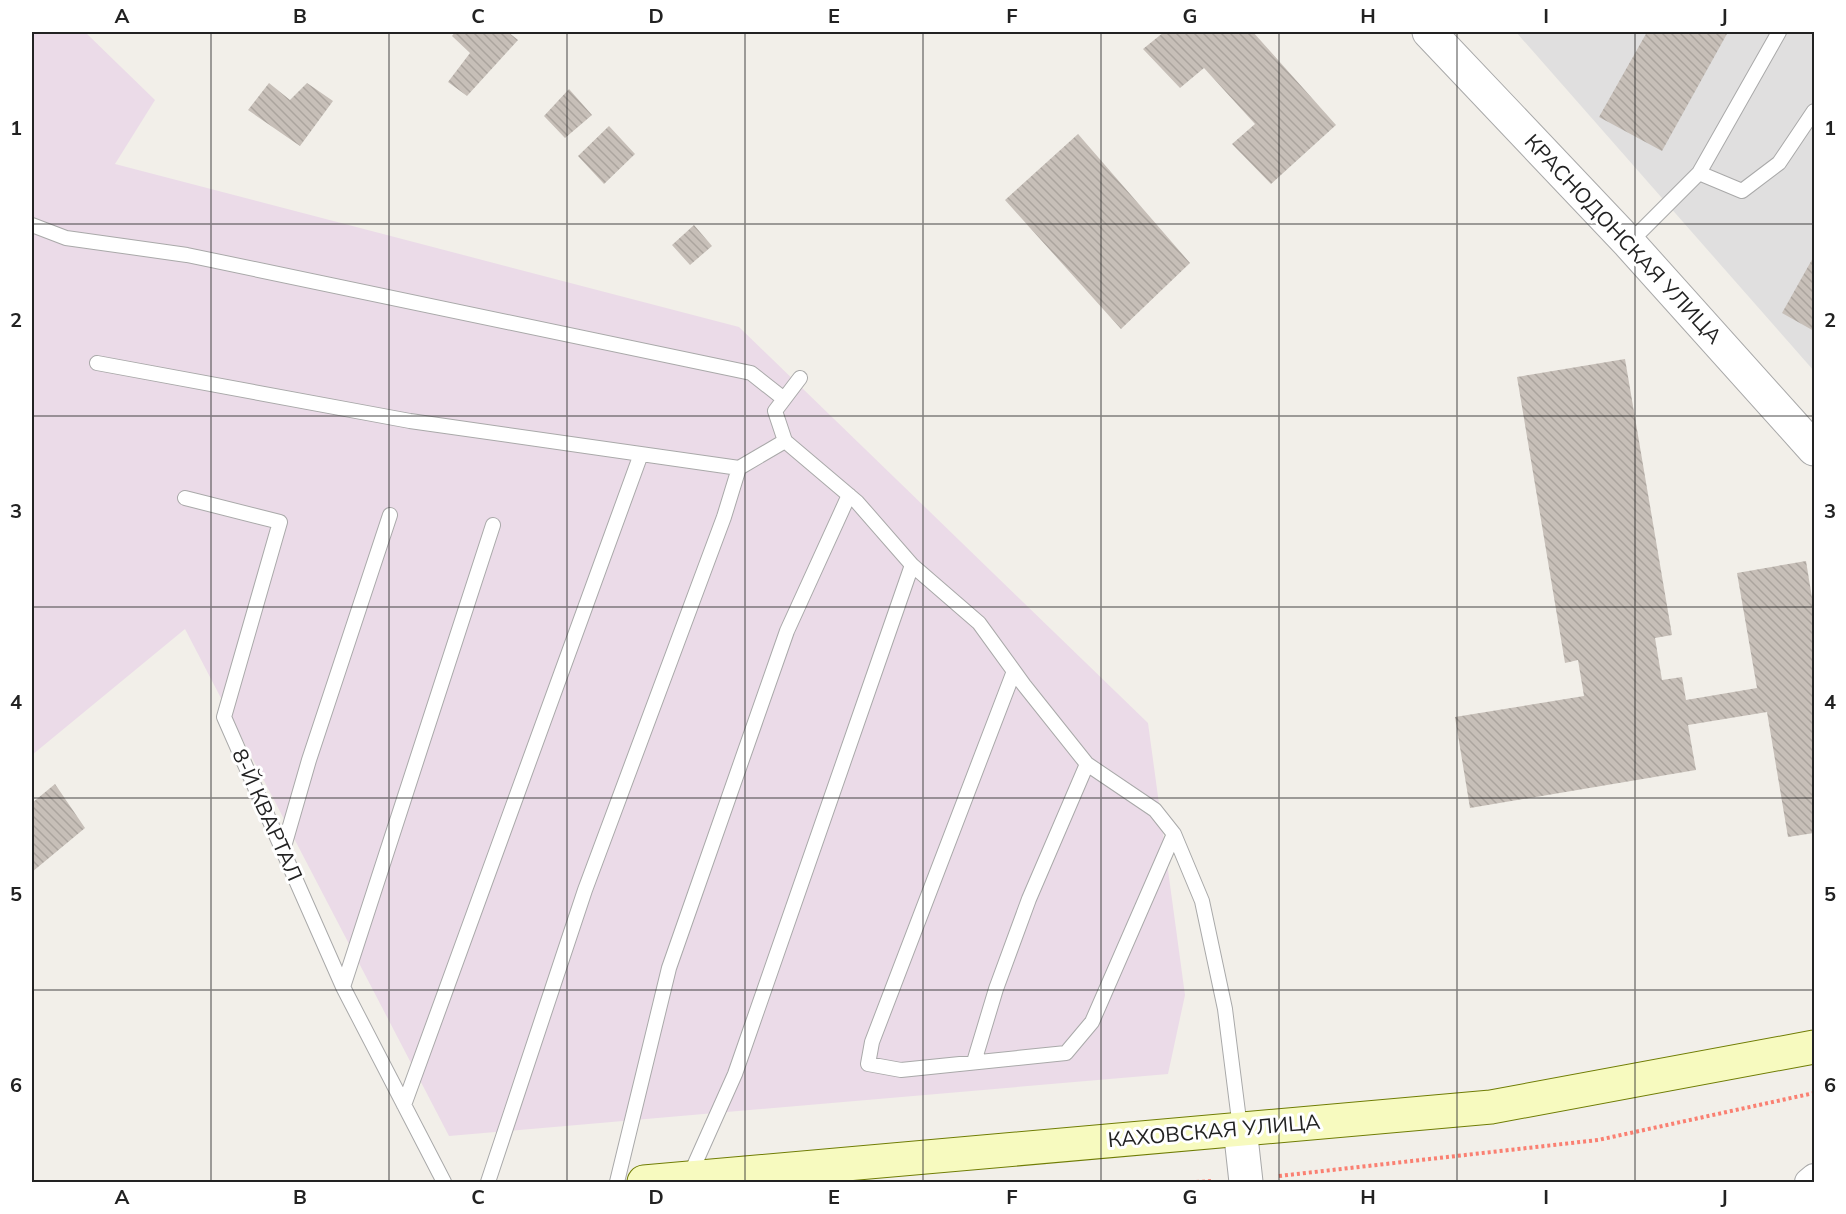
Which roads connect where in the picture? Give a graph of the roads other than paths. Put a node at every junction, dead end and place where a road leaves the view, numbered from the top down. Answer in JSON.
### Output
{"nodes":[{"id":1,"x":1779,"y":32,"type":"edge"},
{"id":2,"x":1440,"y":38,"type":"edge"},
{"id":3,"x":1815,"y":111,"type":"edge"},
{"id":4,"x":1699,"y":173,"type":"junction"},
{"id":5,"x":32,"y":225,"type":"edge"},
{"id":6,"x":1629,"y":243,"type":"junction"},
{"id":7,"x":97,"y":363,"type":"dead end"},
{"id":8,"x":800,"y":378,"type":"dead end"},
{"id":9,"x":784,"y":399,"type":"junction"},
{"id":10,"x":784,"y":441,"type":"junction"},
{"id":11,"x":1812,"y":442,"type":"edge"},
{"id":12,"x":641,"y":454,"type":"junction"},
{"id":13,"x":740,"y":468,"type":"junction"},
{"id":14,"x":849,"y":495,"type":"junction"},
{"id":15,"x":185,"y":498,"type":"dead end"},
{"id":16,"x":390,"y":514,"type":"dead end"},
{"id":17,"x":493,"y":525,"type":"dead end"},
{"id":18,"x":912,"y":565,"type":"junction"},
{"id":19,"x":1014,"y":672,"type":"junction"},
{"id":20,"x":1087,"y":764,"type":"junction"},
{"id":21,"x":1174,"y":834,"type":"junction"},
{"id":22,"x":283,"y":850,"type":"junction"},
{"id":23,"x":343,"y":987,"type":"junction"},
{"id":24,"x":1815,"y":1039,"type":"edge"},
{"id":25,"x":1815,"y":1047,"type":"edge"},
{"id":26,"x":1781,"y":1054,"type":"junction"},
{"id":27,"x":974,"y":1062,"type":"junction"},
{"id":28,"x":404,"y":1105,"type":"junction"},
{"id":29,"x":1240,"y":1128,"type":"junction"},
{"id":30,"x":1815,"y":1178,"type":"edge"},
{"id":31,"x":688,"y":1179,"type":"junction"},
{"id":32,"x":1245,"y":1180,"type":"edge"},
{"id":33,"x":444,"y":1182,"type":"edge"},
{"id":34,"x":488,"y":1182,"type":"edge"},
{"id":35,"x":617,"y":1182,"type":"edge"},
{"id":36,"x":644,"y":1182,"type":"edge"},
{"id":37,"x":1809,"y":1182,"type":"edge"}],
"edges":[{"from":1,"to":4,"type":"lane"},
{"from":2,"to":6,"type":"street","name":"КРАСНОДОНСКАЯ УЛИЦА"},
{"from":3,"to":4,"type":"lane"},
{"from":4,"to":6,"type":"lane"},
{"from":5,"to":9,"type":"lane"},
{"from":6,"to":11,"type":"street","name":"КРАСНОДОНСКАЯ УЛИЦА"},
{"from":7,"to":12,"type":"lane"},
{"from":8,"to":9,"type":"lane"},
{"from":9,"to":10,"type":"lane"},
{"from":10,"to":13,"type":"lane"},
{"from":10,"to":14,"type":"lane"},
{"from":12,"to":13,"type":"lane"},
{"from":12,"to":28,"type":"lane"},
{"from":13,"to":34,"type":"lane"},
{"from":14,"to":18,"type":"lane"},
{"from":14,"to":35,"type":"lane"},
{"from":15,"to":22,"type":"lane","name":"8-Й КВАРТАЛ"},
{"from":16,"to":22,"type":"lane"},
{"from":17,"to":23,"type":"lane"},
{"from":18,"to":19,"type":"lane"},
{"from":18,"to":31,"type":"lane"},
{"from":19,"to":20,"type":"lane"},
{"from":19,"to":27,"type":"lane"},
{"from":20,"to":21,"type":"lane"},
{"from":20,"to":27,"type":"lane"},
{"from":21,"to":27,"type":"lane"},
{"from":21,"to":29,"type":"lane"},
{"from":22,"to":23,"type":"lane","name":"8-Й КВАРТАЛ"},
{"from":23,"to":28,"type":"lane","name":"8-Й КВАРТАЛ"},
{"from":24,"to":26,"type":"main road","name":"КАХОВСКАЯ УЛИЦА"},
{"from":25,"to":26,"type":"main road","name":"КАХОВСКАЯ УЛИЦА"},
{"from":26,"to":29,"type":"main road","name":"КАХОВСКАЯ УЛИЦА"},
{"from":28,"to":33,"type":"lane","name":"8-Й КВАРТАЛ"},
{"from":29,"to":31,"type":"main road","name":"КАХОВСКАЯ УЛИЦА"},
{"from":29,"to":32,"type":"street"},
{"from":30,"to":37,"type":"street"},
{"from":31,"to":36,"type":"main road","name":"КАХОВСКАЯ УЛИЦА"}]}
